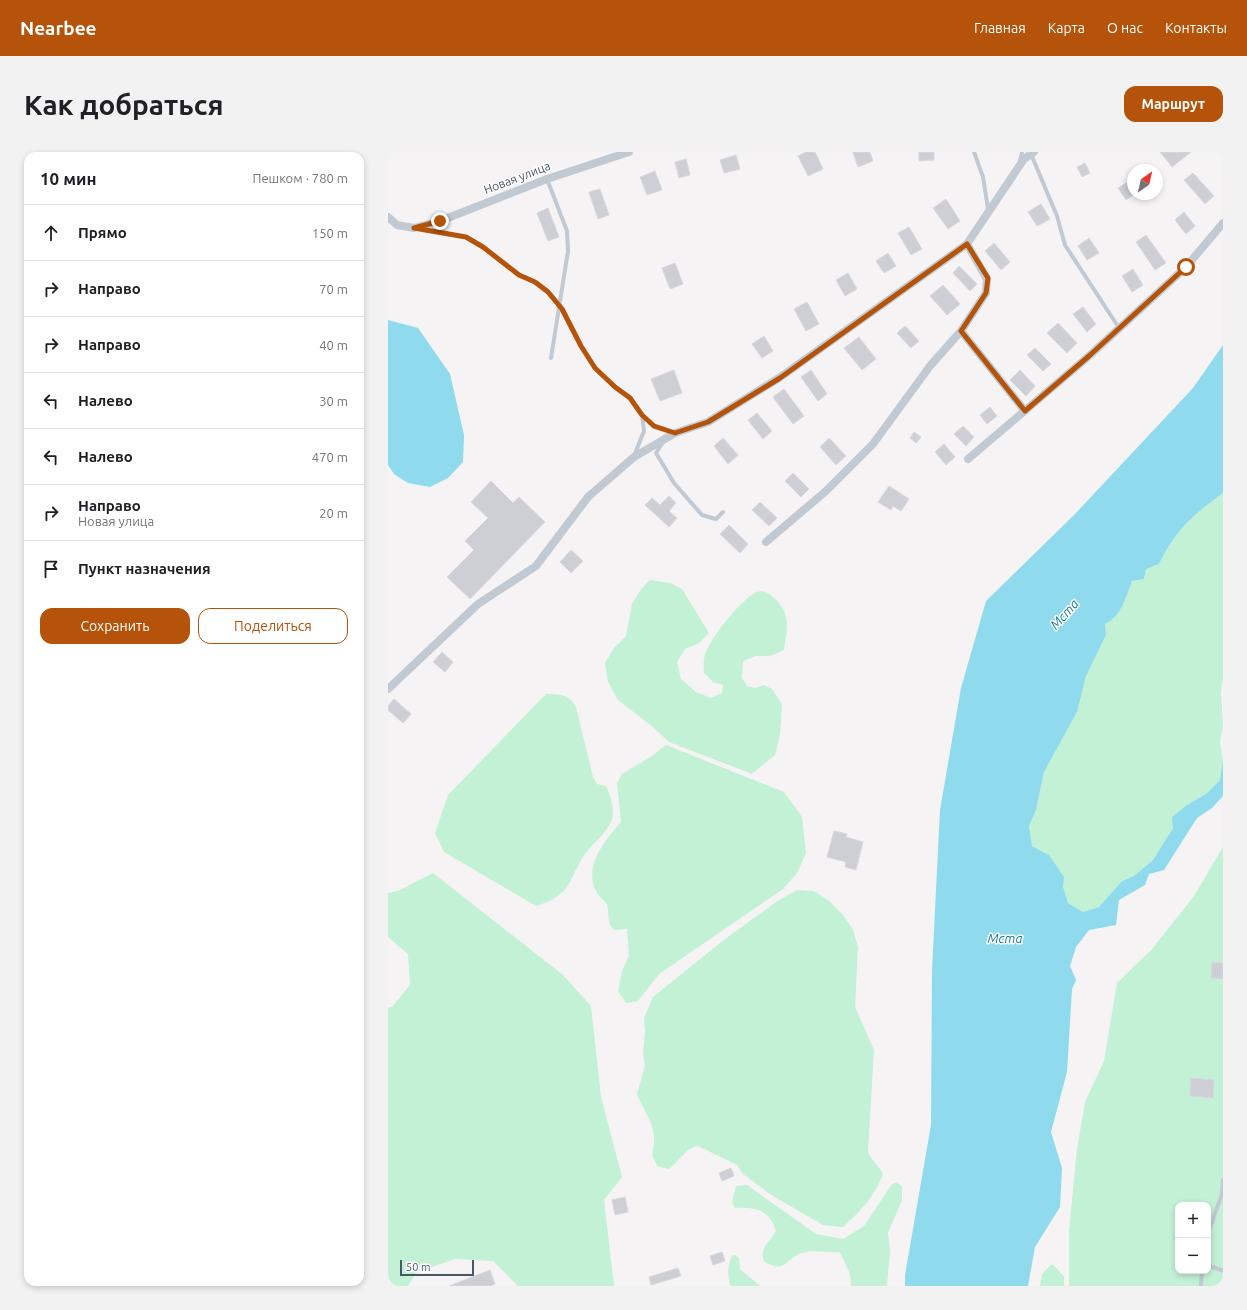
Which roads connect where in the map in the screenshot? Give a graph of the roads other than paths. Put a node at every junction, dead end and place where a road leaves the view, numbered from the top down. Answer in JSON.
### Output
{"nodes":[{"id":1,"x":629,"y":152,"type":"edge"},
{"id":2,"x":974,"y":152,"type":"edge"},
{"id":3,"x":1022,"y":152,"type":"edge"},
{"id":4,"x":1033,"y":153,"type":"edge"},
{"id":5,"x":1020,"y":165,"type":"junction"},
{"id":6,"x":548,"y":179,"type":"junction"},
{"id":7,"x":988,"y":214,"type":"junction"},
{"id":8,"x":388,"y":217,"type":"edge"},
{"id":9,"x":1223,"y":223,"type":"edge"},
{"id":10,"x":414,"y":228,"type":"junction"},
{"id":11,"x":967,"y":244,"type":"junction"},
{"id":12,"x":559,"y":304,"type":"junction"},
{"id":13,"x":1119,"y":328,"type":"junction"},
{"id":14,"x":961,"y":331,"type":"junction"},
{"id":15,"x":551,"y":358,"type":"dead end"},
{"id":16,"x":1025,"y":411,"type":"junction"},
{"id":17,"x":642,"y":415,"type":"junction"},
{"id":18,"x":675,"y":433,"type":"junction"},
{"id":19,"x":665,"y":438,"type":"junction"},
{"id":20,"x":634,"y":457,"type":"junction"},
{"id":21,"x":968,"y":459,"type":"dead end"},
{"id":22,"x":723,"y":512,"type":"dead end"},
{"id":23,"x":766,"y":542,"type":"dead end"},
{"id":24,"x":388,"y":689,"type":"edge"},
{"id":25,"x":1223,"y":1180,"type":"edge"},
{"id":26,"x":1211,"y":1225,"type":"edge"},
{"id":27,"x":1211,"y":1266,"type":"edge"},
{"id":28,"x":1223,"y":1272,"type":"edge"},
{"id":29,"x":1202,"y":1274,"type":"edge"},
{"id":30,"x":1201,"y":1286,"type":"edge"}],
"edges":[{"from":1,"to":6,"type":"street","name":"Новая улица"},
{"from":2,"to":7,"type":"lane"},
{"from":3,"to":5,"type":"lane"},
{"from":4,"to":5,"type":"street"},
{"from":4,"to":13,"type":"lane"},
{"from":5,"to":7,"type":"street"},
{"from":6,"to":10,"type":"street","name":"Новая улица"},
{"from":6,"to":12,"type":"lane"},
{"from":7,"to":11,"type":"street"},
{"from":8,"to":10,"type":"street"},
{"from":9,"to":13,"type":"street"},
{"from":10,"to":12,"type":"lane"},
{"from":11,"to":14,"type":"street"},
{"from":11,"to":18,"type":"street"},
{"from":12,"to":15,"type":"lane"},
{"from":12,"to":17,"type":"lane"},
{"from":13,"to":16,"type":"street"},
{"from":14,"to":16,"type":"street"},
{"from":14,"to":23,"type":"street"},
{"from":16,"to":21,"type":"street"},
{"from":17,"to":18,"type":"lane"},
{"from":17,"to":20,"type":"lane"},
{"from":18,"to":19,"type":"street"},
{"from":19,"to":20,"type":"street"},
{"from":19,"to":22,"type":"lane"},
{"from":20,"to":24,"type":"street"},
{"from":25,"to":26,"type":"lane"},
{"from":27,"to":28,"type":"lane"},
{"from":29,"to":30,"type":"lane"}]}
